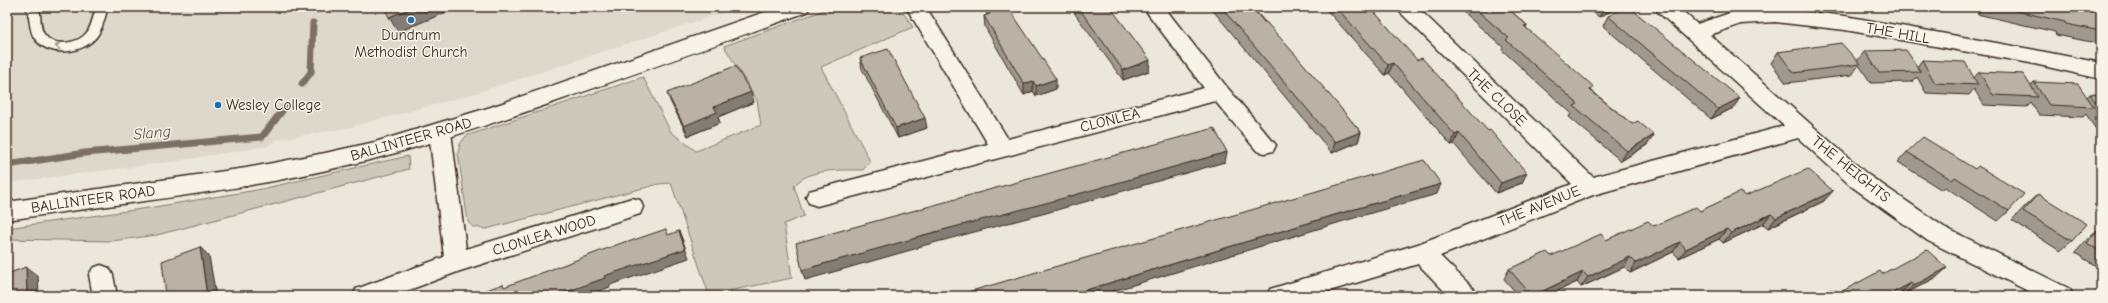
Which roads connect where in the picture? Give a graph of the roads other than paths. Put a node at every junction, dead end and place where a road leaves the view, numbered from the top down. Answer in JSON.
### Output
{"nodes":[{"id":1,"x":32,"y":7,"type":"edge"},
{"id":2,"x":102,"y":7,"type":"edge"},
{"id":3,"x":800,"y":7,"type":"edge"},
{"id":4,"x":1153,"y":7,"type":"edge"},
{"id":5,"x":1405,"y":7,"type":"edge"},
{"id":6,"x":1665,"y":7,"type":"edge"},
{"id":7,"x":924,"y":9,"type":"edge"},
{"id":8,"x":1695,"y":33,"type":"junction"},
{"id":9,"x":2101,"y":70,"type":"edge"},
{"id":10,"x":1219,"y":92,"type":"junction"},
{"id":11,"x":1802,"y":129,"type":"junction"},
{"id":12,"x":440,"y":132,"type":"junction"},
{"id":13,"x":1265,"y":145,"type":"dead end"},
{"id":14,"x":1002,"y":148,"type":"junction"},
{"id":15,"x":1589,"y":187,"type":"junction"},
{"id":16,"x":817,"y":197,"type":"dead end"},
{"id":17,"x":632,"y":207,"type":"dead end"},
{"id":18,"x":7,"y":211,"type":"edge"},
{"id":19,"x":1422,"y":253,"type":"junction"},
{"id":20,"x":456,"y":262,"type":"junction"},
{"id":21,"x":365,"y":296,"type":"edge"},
{"id":22,"x":1279,"y":296,"type":"edge"},
{"id":23,"x":1465,"y":296,"type":"edge"},
{"id":24,"x":2061,"y":296,"type":"edge"}],
"edges":[{"from":2,"to":1,"type":"lane","one_way":true},
{"from":3,"to":12,"type":"street","name":"BALLINTEER ROAD"},
{"from":4,"to":10,"type":"street"},
{"from":5,"to":15,"type":"street","name":"THE CLOSE"},
{"from":6,"to":8,"type":"street","name":"THE HEIGHTS"},
{"from":7,"to":14,"type":"street"},
{"from":8,"to":9,"type":"street","name":"THE HILL"},
{"from":8,"to":11,"type":"street","name":"THE HEIGHTS"},
{"from":10,"to":13,"type":"street"},
{"from":10,"to":14,"type":"street","name":"CLONLEA"},
{"from":11,"to":15,"type":"street","name":"THE AVENUE"},
{"from":11,"to":24,"type":"street","name":"THE HEIGHTS"},
{"from":12,"to":18,"type":"street","name":"BALLINTEER ROAD"},
{"from":12,"to":20,"type":"street"},
{"from":14,"to":16,"type":"street","name":"CLONLEA"},
{"from":15,"to":19,"type":"street","name":"THE AVENUE"},
{"from":17,"to":20,"type":"street","name":"CLONLEA WOOD"},
{"from":19,"to":22,"type":"street","name":"THE AVENUE"},
{"from":19,"to":23,"type":"street"},
{"from":20,"to":21,"type":"street","name":"CLONLEA WOOD"}]}
